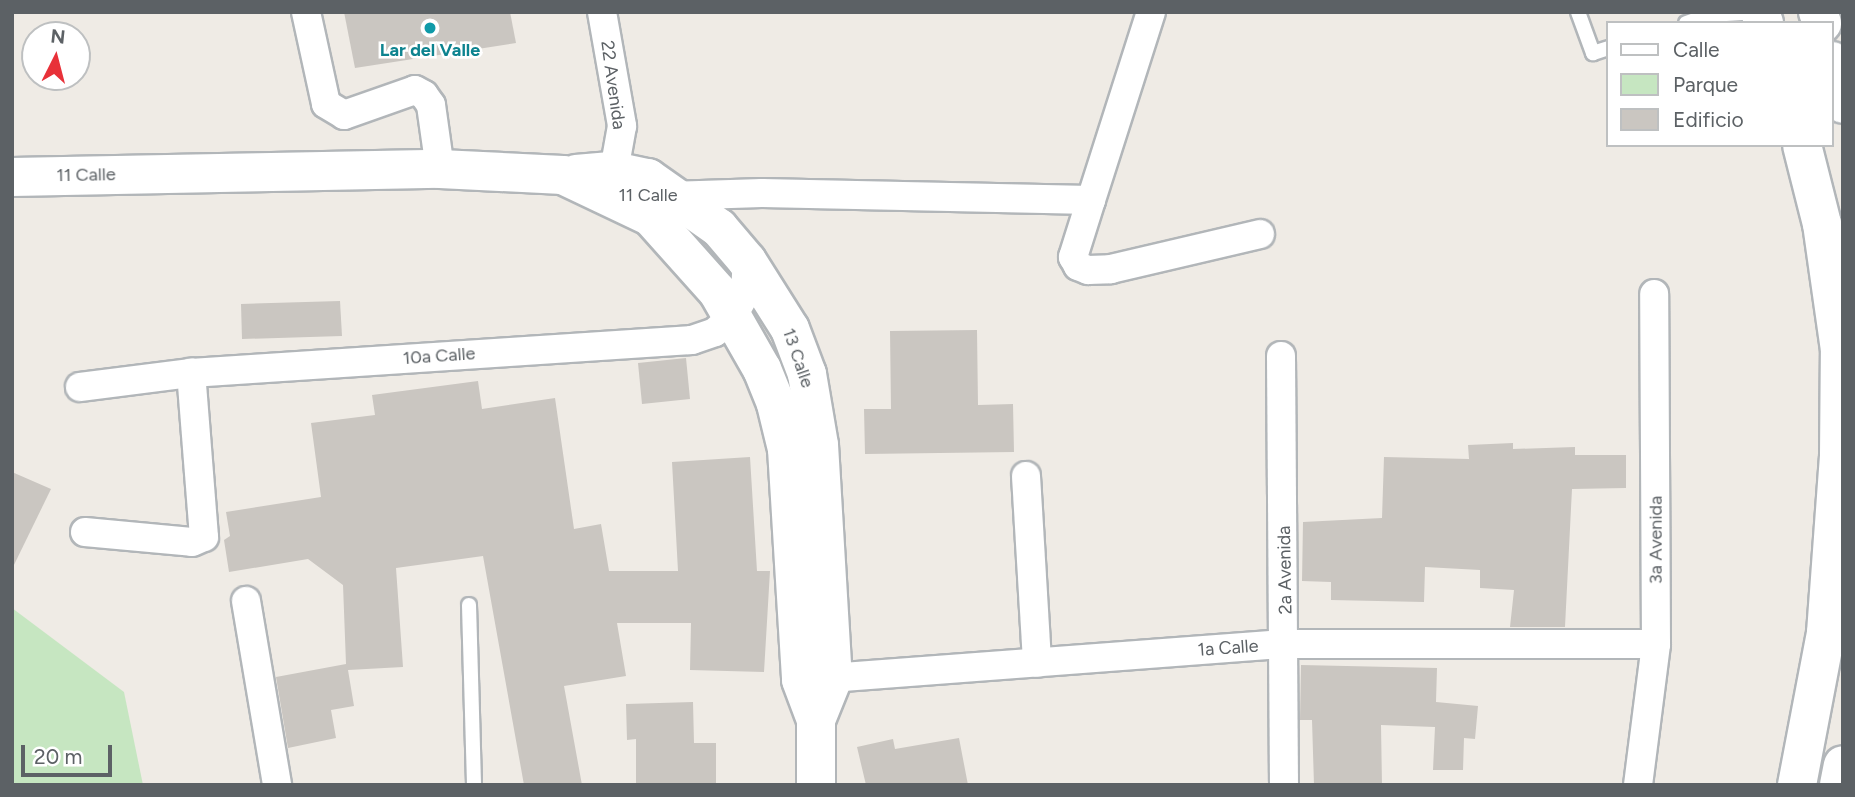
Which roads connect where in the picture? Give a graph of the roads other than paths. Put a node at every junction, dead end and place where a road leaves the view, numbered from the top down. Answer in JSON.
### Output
{"nodes":[{"id":1,"x":306,"y":12,"type":"edge"},
{"id":2,"x":602,"y":12,"type":"edge"},
{"id":3,"x":1151,"y":12,"type":"edge"},
{"id":4,"x":1578,"y":12,"type":"edge"},
{"id":5,"x":1760,"y":12,"type":"edge"},
{"id":6,"x":1709,"y":14,"type":"edge"},
{"id":7,"x":1691,"y":21,"type":"edge"},
{"id":8,"x":1606,"y":49,"type":"edge"},
{"id":9,"x":1834,"y":69,"type":"edge"},
{"id":10,"x":1843,"y":104,"type":"edge"},
{"id":11,"x":1803,"y":147,"type":"edge"},
{"id":12,"x":440,"y":169,"type":"junction"},
{"id":13,"x":12,"y":177,"type":"edge"},
{"id":14,"x":616,"y":185,"type":"junction"},
{"id":15,"x":674,"y":195,"type":"junction"},
{"id":16,"x":1091,"y":200,"type":"junction"},
{"id":17,"x":1260,"y":234,"type":"dead end"},
{"id":18,"x":747,"y":261,"type":"junction"},
{"id":19,"x":1654,"y":294,"type":"dead end"},
{"id":20,"x":733,"y":316,"type":"junction"},
{"id":21,"x":1282,"y":356,"type":"dead end"},
{"id":22,"x":191,"y":373,"type":"junction"},
{"id":23,"x":80,"y":387,"type":"dead end"},
{"id":24,"x":1026,"y":476,"type":"dead end"},
{"id":25,"x":85,"y":533,"type":"dead end"},
{"id":26,"x":246,"y":601,"type":"dead end"},
{"id":27,"x":469,"y":605,"type":"dead end"},
{"id":28,"x":1287,"y":644,"type":"junction"},
{"id":29,"x":1656,"y":644,"type":"junction"},
{"id":30,"x":1037,"y":663,"type":"junction"},
{"id":31,"x":817,"y":679,"type":"junction"},
{"id":32,"x":1843,"y":765,"type":"edge"},
{"id":33,"x":277,"y":785,"type":"edge"},
{"id":34,"x":474,"y":785,"type":"edge"},
{"id":35,"x":816,"y":785,"type":"edge"},
{"id":36,"x":1284,"y":785,"type":"edge"},
{"id":37,"x":1638,"y":785,"type":"edge"},
{"id":38,"x":1797,"y":785,"type":"edge"},
{"id":39,"x":1839,"y":785,"type":"edge"}],
"edges":[{"from":1,"to":12,"type":"street"},
{"from":2,"to":14,"type":"street","name":"22 Avenida"},
{"from":3,"to":16,"type":"street"},
{"from":4,"to":8,"type":"lane"},
{"from":5,"to":6,"type":"lane"},
{"from":6,"to":7,"type":"lane"},
{"from":9,"to":10,"type":"street"},
{"from":11,"to":38,"type":"street"},
{"from":12,"to":13,"type":"street","name":"11 Calle"},
{"from":12,"to":14,"type":"street","name":"11 Calle"},
{"from":14,"to":15,"type":"street","name":"13 Calle"},
{"from":14,"to":20,"type":"street","name":"13 Calle"},
{"from":15,"to":16,"type":"street","name":"11 Calle"},
{"from":15,"to":18,"type":"street","name":"13 Calle"},
{"from":16,"to":17,"type":"street"},
{"from":18,"to":20,"type":"street"},
{"from":18,"to":31,"type":"street","name":"13 Calle"},
{"from":19,"to":29,"type":"street","name":"3a Avenida"},
{"from":20,"to":22,"type":"street","name":"10a Calle"},
{"from":20,"to":31,"type":"street","name":"13 Calle"},
{"from":21,"to":28,"type":"street","name":"2a Avenida"},
{"from":22,"to":23,"type":"street","name":"10a Calle"},
{"from":22,"to":25,"type":"street"},
{"from":24,"to":30,"type":"street"},
{"from":26,"to":33,"type":"street"},
{"from":27,"to":34,"type":"lane"},
{"from":28,"to":29,"type":"street","name":"1a Calle"},
{"from":28,"to":30,"type":"street","name":"1a Calle"},
{"from":28,"to":36,"type":"street","name":"2a Avenida"},
{"from":29,"to":37,"type":"street","name":"3a Avenida"},
{"from":30,"to":31,"type":"street","name":"1a Calle"},
{"from":31,"to":35,"type":"street","name":"13 Calle"},
{"from":32,"to":39,"type":"street"}]}
